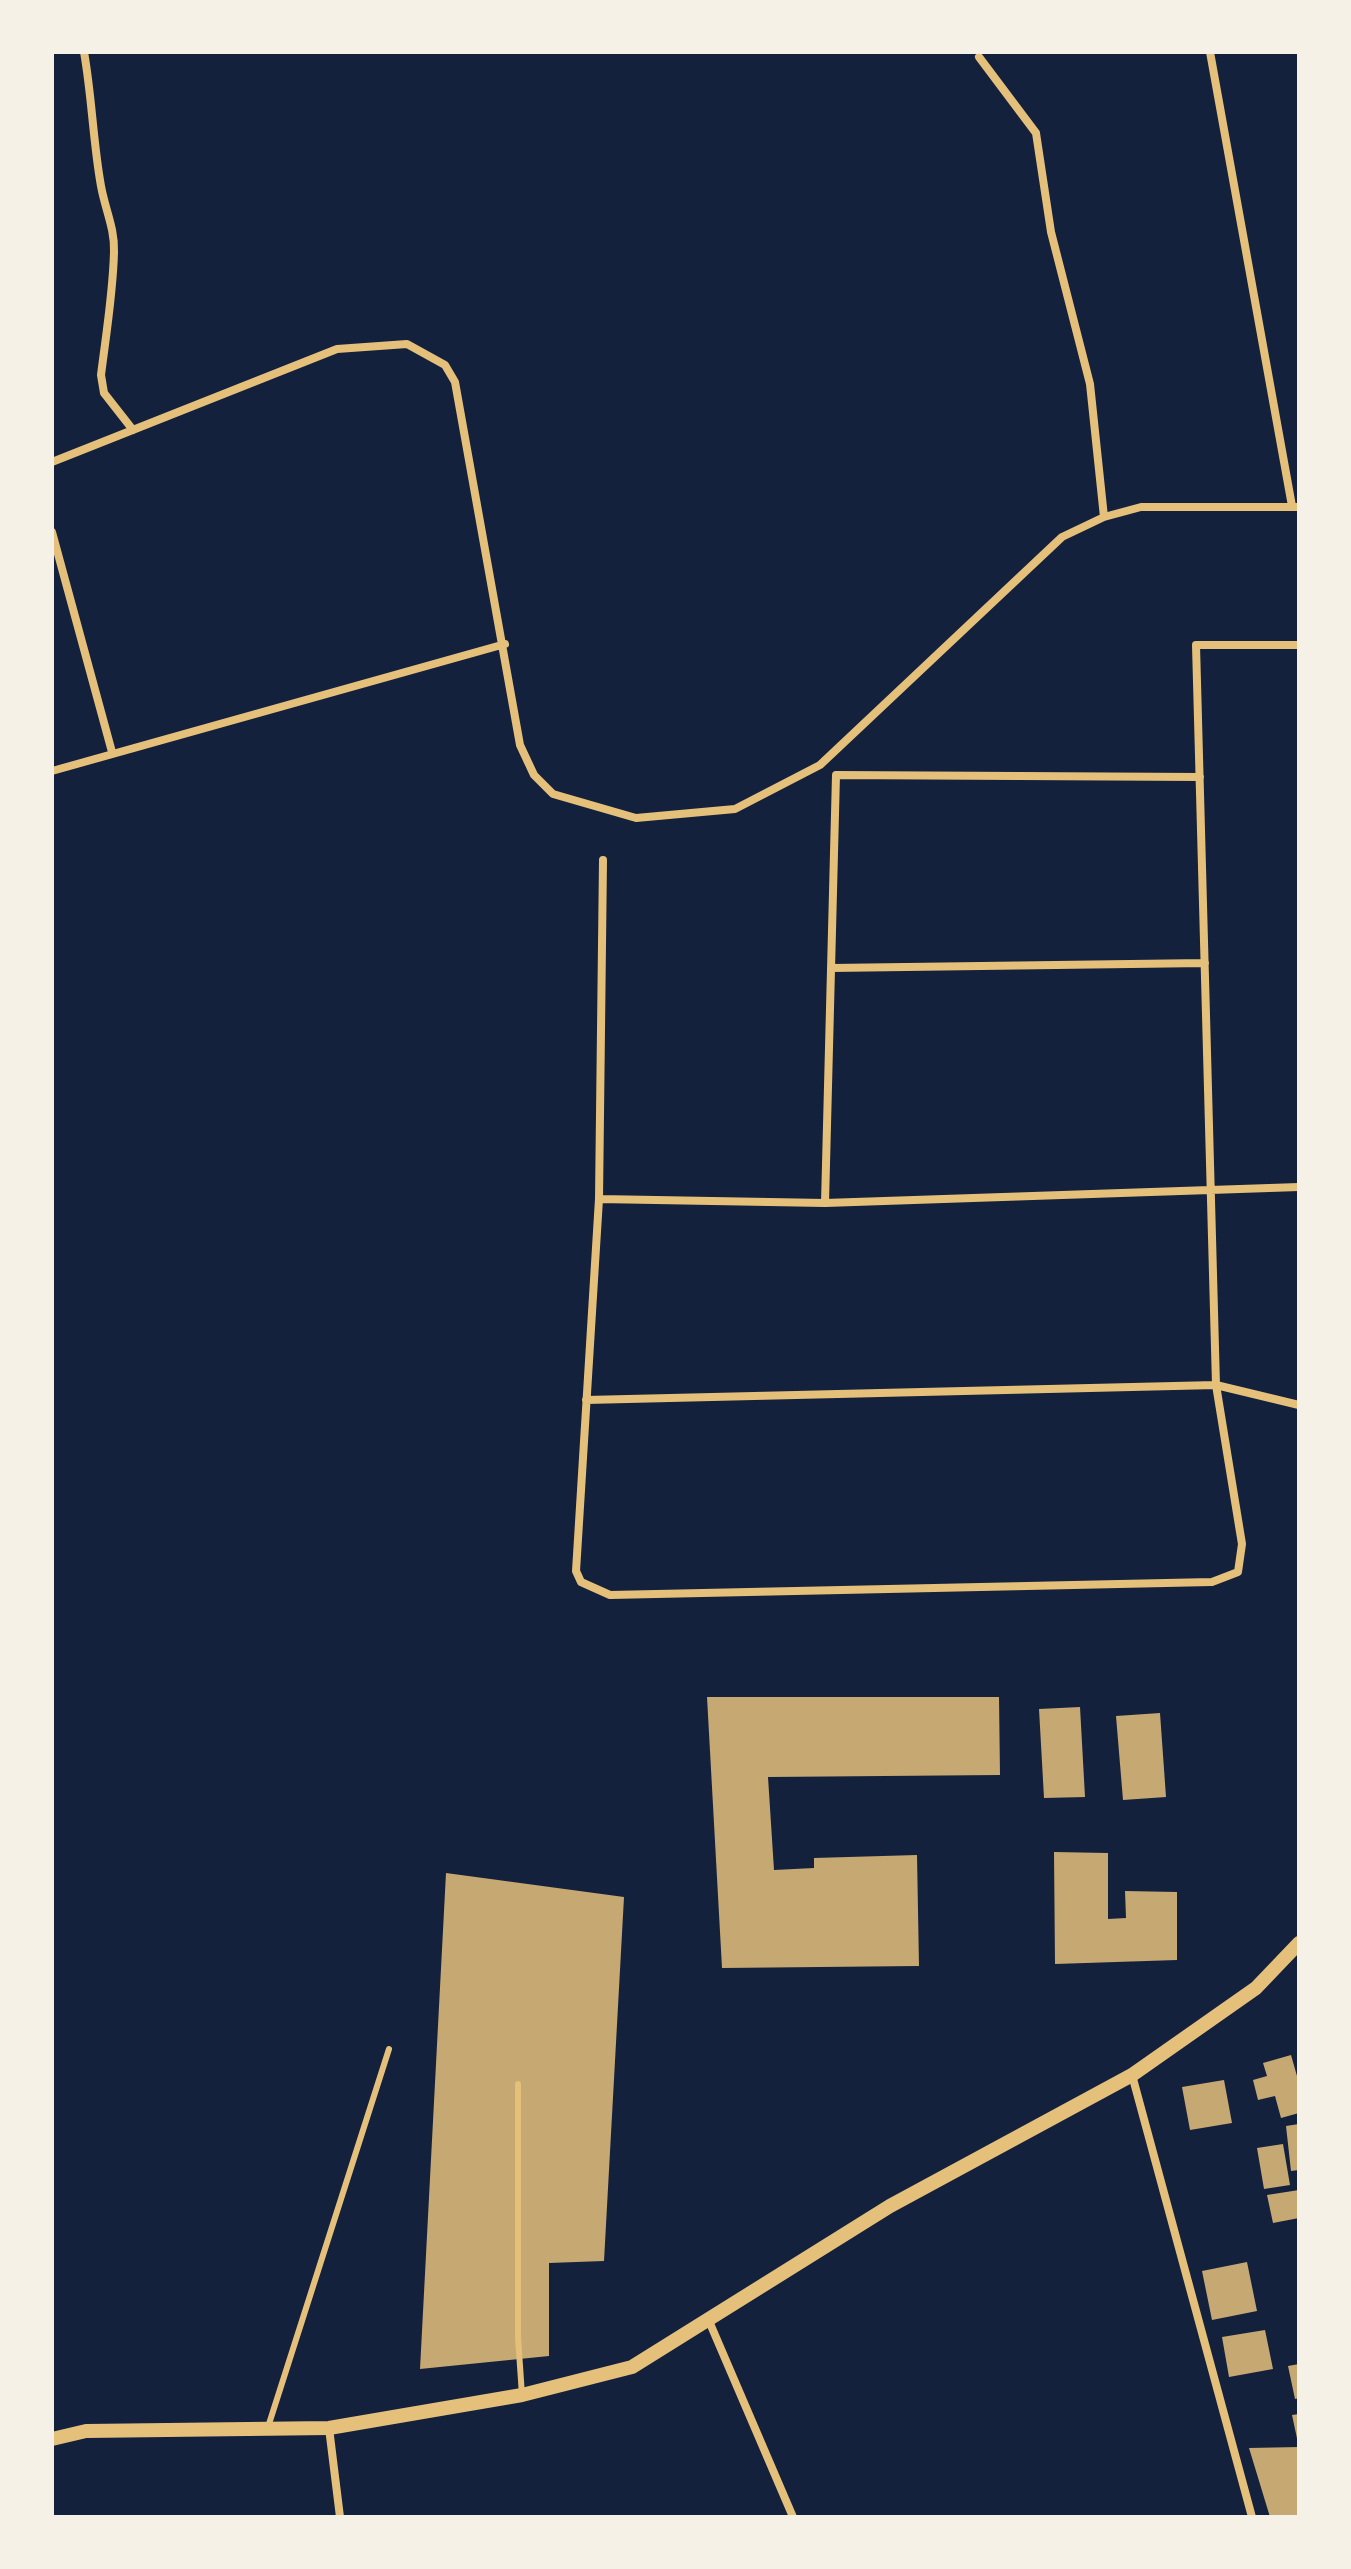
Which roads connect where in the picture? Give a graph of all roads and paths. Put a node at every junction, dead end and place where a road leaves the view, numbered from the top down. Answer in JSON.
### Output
{"nodes":[{"id":1,"x":84,"y":52,"type":"edge"},
{"id":2,"x":1210,"y":52,"type":"edge"},
{"id":3,"x":979,"y":57,"type":"dead end"},
{"id":4,"x":133,"y":430,"type":"junction"},
{"id":5,"x":52,"y":462,"type":"edge"},
{"id":6,"x":1296,"y":506,"type":"edge"},
{"id":7,"x":1104,"y":517,"type":"junction"},
{"id":8,"x":52,"y":532,"type":"edge"},
{"id":9,"x":505,"y":644,"type":"junction"},
{"id":10,"x":1299,"y":645,"type":"edge"},
{"id":11,"x":112,"y":752,"type":"junction"},
{"id":12,"x":52,"y":771,"type":"edge"},
{"id":13,"x":1200,"y":777,"type":"junction"},
{"id":14,"x":603,"y":860,"type":"dead end"},
{"id":15,"x":1205,"y":963,"type":"junction"},
{"id":16,"x":831,"y":968,"type":"junction"},
{"id":17,"x":1299,"y":1187,"type":"edge"},
{"id":18,"x":1210,"y":1191,"type":"junction"},
{"id":19,"x":599,"y":1199,"type":"junction"},
{"id":20,"x":825,"y":1203,"type":"junction"},
{"id":21,"x":1216,"y":1385,"type":"junction"},
{"id":22,"x":586,"y":1400,"type":"junction"},
{"id":23,"x":1299,"y":1405,"type":"edge"},
{"id":24,"x":1299,"y":1943,"type":"edge"},
{"id":25,"x":389,"y":2049,"type":"dead end"},
{"id":26,"x":1132,"y":2075,"type":"junction"},
{"id":27,"x":518,"y":2084,"type":"dead end"},
{"id":28,"x":709,"y":2321,"type":"junction"},
{"id":29,"x":522,"y":2395,"type":"junction"},
{"id":30,"x":329,"y":2428,"type":"junction"},
{"id":31,"x":267,"y":2429,"type":"junction"},
{"id":32,"x":52,"y":2439,"type":"edge"},
{"id":33,"x":340,"y":2517,"type":"edge"},
{"id":34,"x":793,"y":2517,"type":"edge"},
{"id":35,"x":1252,"y":2517,"type":"edge"}],
"edges":[{"from":1,"to":4,"type":"street"},
{"from":2,"to":6,"type":"street"},
{"from":3,"to":7,"type":"street"},
{"from":4,"to":5,"type":"street"},
{"from":4,"to":9,"type":"street"},
{"from":6,"to":7,"type":"street"},
{"from":7,"to":9,"type":"street"},
{"from":8,"to":11,"type":"street"},
{"from":9,"to":11,"type":"street"},
{"from":10,"to":13,"type":"street"},
{"from":11,"to":12,"type":"street"},
{"from":13,"to":15,"type":"street"},
{"from":13,"to":16,"type":"street"},
{"from":14,"to":19,"type":"street"},
{"from":15,"to":16,"type":"street"},
{"from":15,"to":18,"type":"street"},
{"from":16,"to":20,"type":"street"},
{"from":17,"to":18,"type":"street"},
{"from":18,"to":20,"type":"street"},
{"from":18,"to":21,"type":"street"},
{"from":19,"to":20,"type":"street"},
{"from":19,"to":22,"type":"street"},
{"from":21,"to":22,"type":"street"},
{"from":21,"to":22,"type":"street"},
{"from":21,"to":23,"type":"street"},
{"from":24,"to":26,"type":"street"},
{"from":25,"to":31,"type":"lane"},
{"from":26,"to":28,"type":"street"},
{"from":26,"to":35,"type":"street"},
{"from":27,"to":29,"type":"lane"},
{"from":28,"to":29,"type":"street"},
{"from":28,"to":34,"type":"street"},
{"from":29,"to":30,"type":"street"},
{"from":30,"to":31,"type":"street"},
{"from":30,"to":33,"type":"street"},
{"from":31,"to":32,"type":"street"}]}
